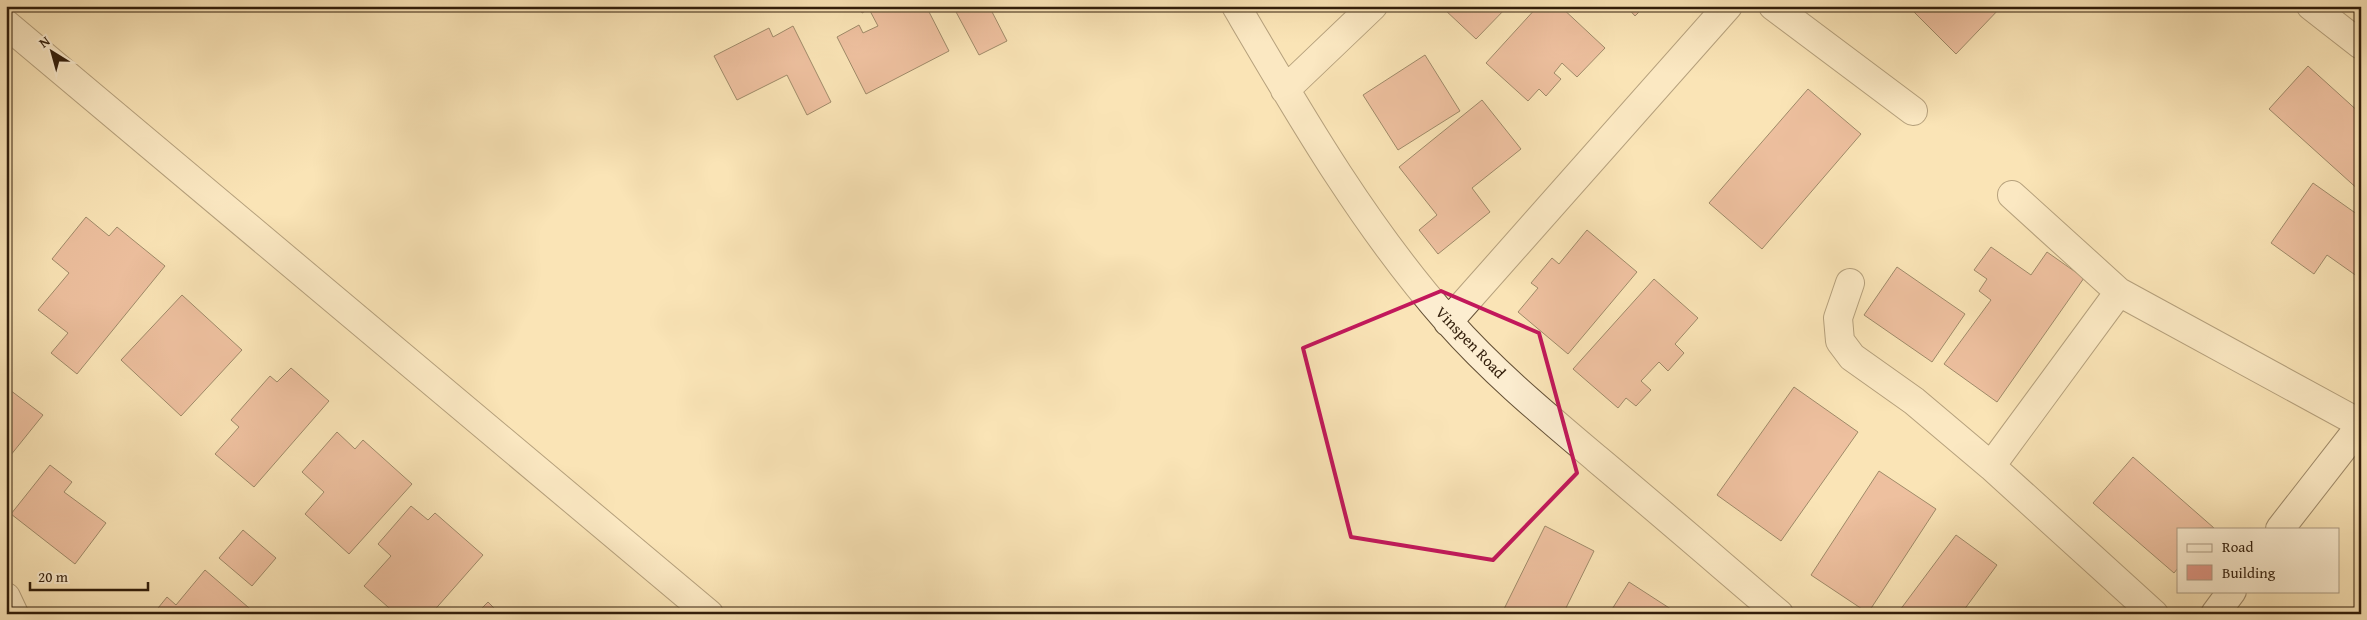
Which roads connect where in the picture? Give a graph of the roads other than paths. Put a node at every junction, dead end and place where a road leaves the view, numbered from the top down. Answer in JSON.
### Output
{"nodes":[{"id":1,"x":1236,"y":6,"type":"edge"},
{"id":2,"x":1373,"y":6,"type":"edge"},
{"id":3,"x":1728,"y":6,"type":"edge"},
{"id":4,"x":1773,"y":6,"type":"edge"},
{"id":5,"x":2311,"y":6,"type":"edge"},
{"id":6,"x":6,"y":24,"type":"edge"},
{"id":7,"x":2361,"y":45,"type":"edge"},
{"id":8,"x":1285,"y":90,"type":"junction"},
{"id":9,"x":1914,"y":111,"type":"dead end"},
{"id":10,"x":2012,"y":195,"type":"dead end"},
{"id":11,"x":1850,"y":283,"type":"dead end"},
{"id":12,"x":2119,"y":292,"type":"junction"},
{"id":13,"x":1448,"y":322,"type":"junction"},
{"id":14,"x":2361,"y":424,"type":"edge"},
{"id":15,"x":1991,"y":466,"type":"junction"},
{"id":16,"x":2281,"y":528,"type":"edge"},
{"id":17,"x":2231,"y":592,"type":"edge"},
{"id":18,"x":6,"y":597,"type":"edge"},
{"id":19,"x":14,"y":614,"type":"edge"},
{"id":20,"x":709,"y":614,"type":"edge"},
{"id":21,"x":1779,"y":614,"type":"edge"},
{"id":22,"x":2154,"y":614,"type":"edge"},
{"id":23,"x":2214,"y":614,"type":"edge"}],
"edges":[{"from":1,"to":8,"type":"street","name":"Vinspen Road"},
{"from":2,"to":8,"type":"street"},
{"from":3,"to":13,"type":"street"},
{"from":4,"to":9,"type":"street"},
{"from":5,"to":7,"type":"street"},
{"from":6,"to":20,"type":"street"},
{"from":8,"to":13,"type":"street","name":"Vinspen Road"},
{"from":10,"to":12,"type":"street"},
{"from":11,"to":15,"type":"street"},
{"from":12,"to":14,"type":"street"},
{"from":12,"to":15,"type":"street"},
{"from":13,"to":21,"type":"street","name":"Vinspen Road"},
{"from":14,"to":16,"type":"street"},
{"from":15,"to":22,"type":"street"},
{"from":17,"to":23,"type":"street"},
{"from":18,"to":19,"type":"street"}]}
